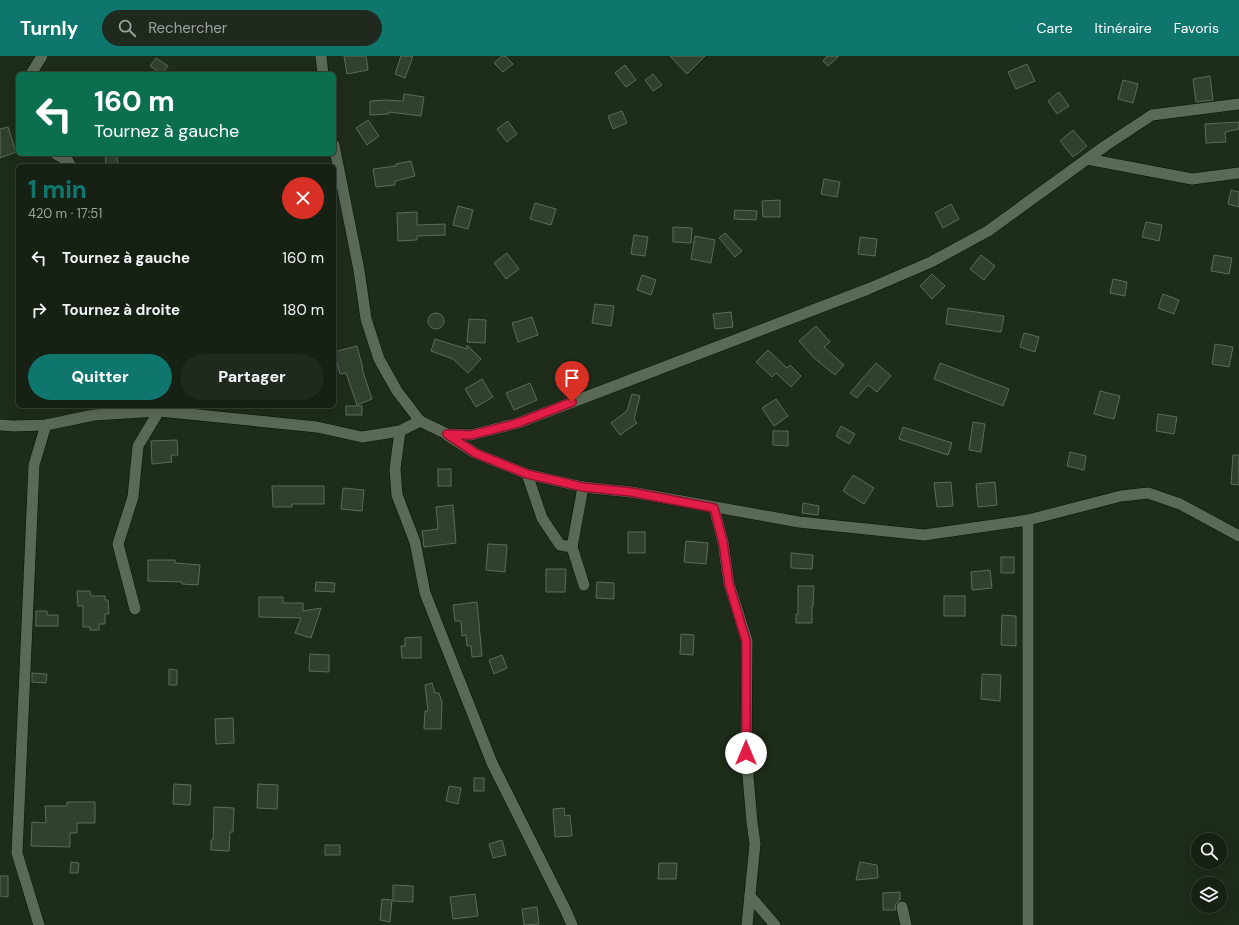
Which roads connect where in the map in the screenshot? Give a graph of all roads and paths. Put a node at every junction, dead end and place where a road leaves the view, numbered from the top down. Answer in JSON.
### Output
{"nodes":[{"id":1,"x":42,"y":56,"type":"edge"},
{"id":2,"x":321,"y":56,"type":"edge"},
{"id":3,"x":32,"y":72,"type":"edge"},
{"id":4,"x":323,"y":72,"type":"edge"},
{"id":5,"x":1239,"y":104,"type":"edge"},
{"id":6,"x":336,"y":154,"type":"edge"},
{"id":7,"x":60,"y":156,"type":"edge"},
{"id":8,"x":1087,"y":159,"type":"junction"},
{"id":9,"x":70,"y":164,"type":"edge"},
{"id":10,"x":1239,"y":173,"type":"edge"},
{"id":11,"x":158,"y":408,"type":"edge"},
{"id":12,"x":420,"y":421,"type":"junction"},
{"id":13,"x":0,"y":425,"type":"edge"},
{"id":14,"x":46,"y":425,"type":"junction"},
{"id":15,"x":400,"y":431,"type":"junction"},
{"id":16,"x":447,"y":434,"type":"junction"},
{"id":17,"x":527,"y":474,"type":"junction"},
{"id":18,"x":583,"y":487,"type":"junction"},
{"id":19,"x":714,"y":508,"type":"junction"},
{"id":20,"x":1028,"y":520,"type":"junction"},
{"id":21,"x":1239,"y":536,"type":"edge"},
{"id":22,"x":572,"y":547,"type":"junction"},
{"id":23,"x":584,"y":585,"type":"dead end"},
{"id":24,"x":135,"y":609,"type":"dead end"},
{"id":25,"x":750,"y":896,"type":"junction"},
{"id":26,"x":902,"y":907,"type":"dead end"},
{"id":27,"x":39,"y":925,"type":"edge"},
{"id":28,"x":572,"y":925,"type":"edge"},
{"id":29,"x":747,"y":925,"type":"edge"},
{"id":30,"x":775,"y":925,"type":"edge"},
{"id":31,"x":906,"y":925,"type":"edge"},
{"id":32,"x":1028,"y":925,"type":"edge"}],
"edges":[{"from":1,"to":3,"type":"street"},
{"from":2,"to":4,"type":"street"},
{"from":5,"to":8,"type":"street"},
{"from":6,"to":12,"type":"street"},
{"from":7,"to":9,"type":"street"},
{"from":8,"to":10,"type":"street"},
{"from":8,"to":16,"type":"street"},
{"from":11,"to":14,"type":"street"},
{"from":11,"to":15,"type":"street"},
{"from":11,"to":24,"type":"street"},
{"from":12,"to":15,"type":"street"},
{"from":12,"to":16,"type":"street"},
{"from":13,"to":14,"type":"street"},
{"from":14,"to":27,"type":"street"},
{"from":15,"to":28,"type":"street"},
{"from":16,"to":17,"type":"street"},
{"from":17,"to":18,"type":"street"},
{"from":17,"to":22,"type":"street"},
{"from":18,"to":19,"type":"street"},
{"from":18,"to":22,"type":"street"},
{"from":19,"to":20,"type":"street"},
{"from":19,"to":25,"type":"street"},
{"from":20,"to":21,"type":"street"},
{"from":20,"to":32,"type":"street"},
{"from":22,"to":23,"type":"street"},
{"from":25,"to":29,"type":"street"},
{"from":25,"to":30,"type":"street"},
{"from":26,"to":31,"type":"street"}]}
